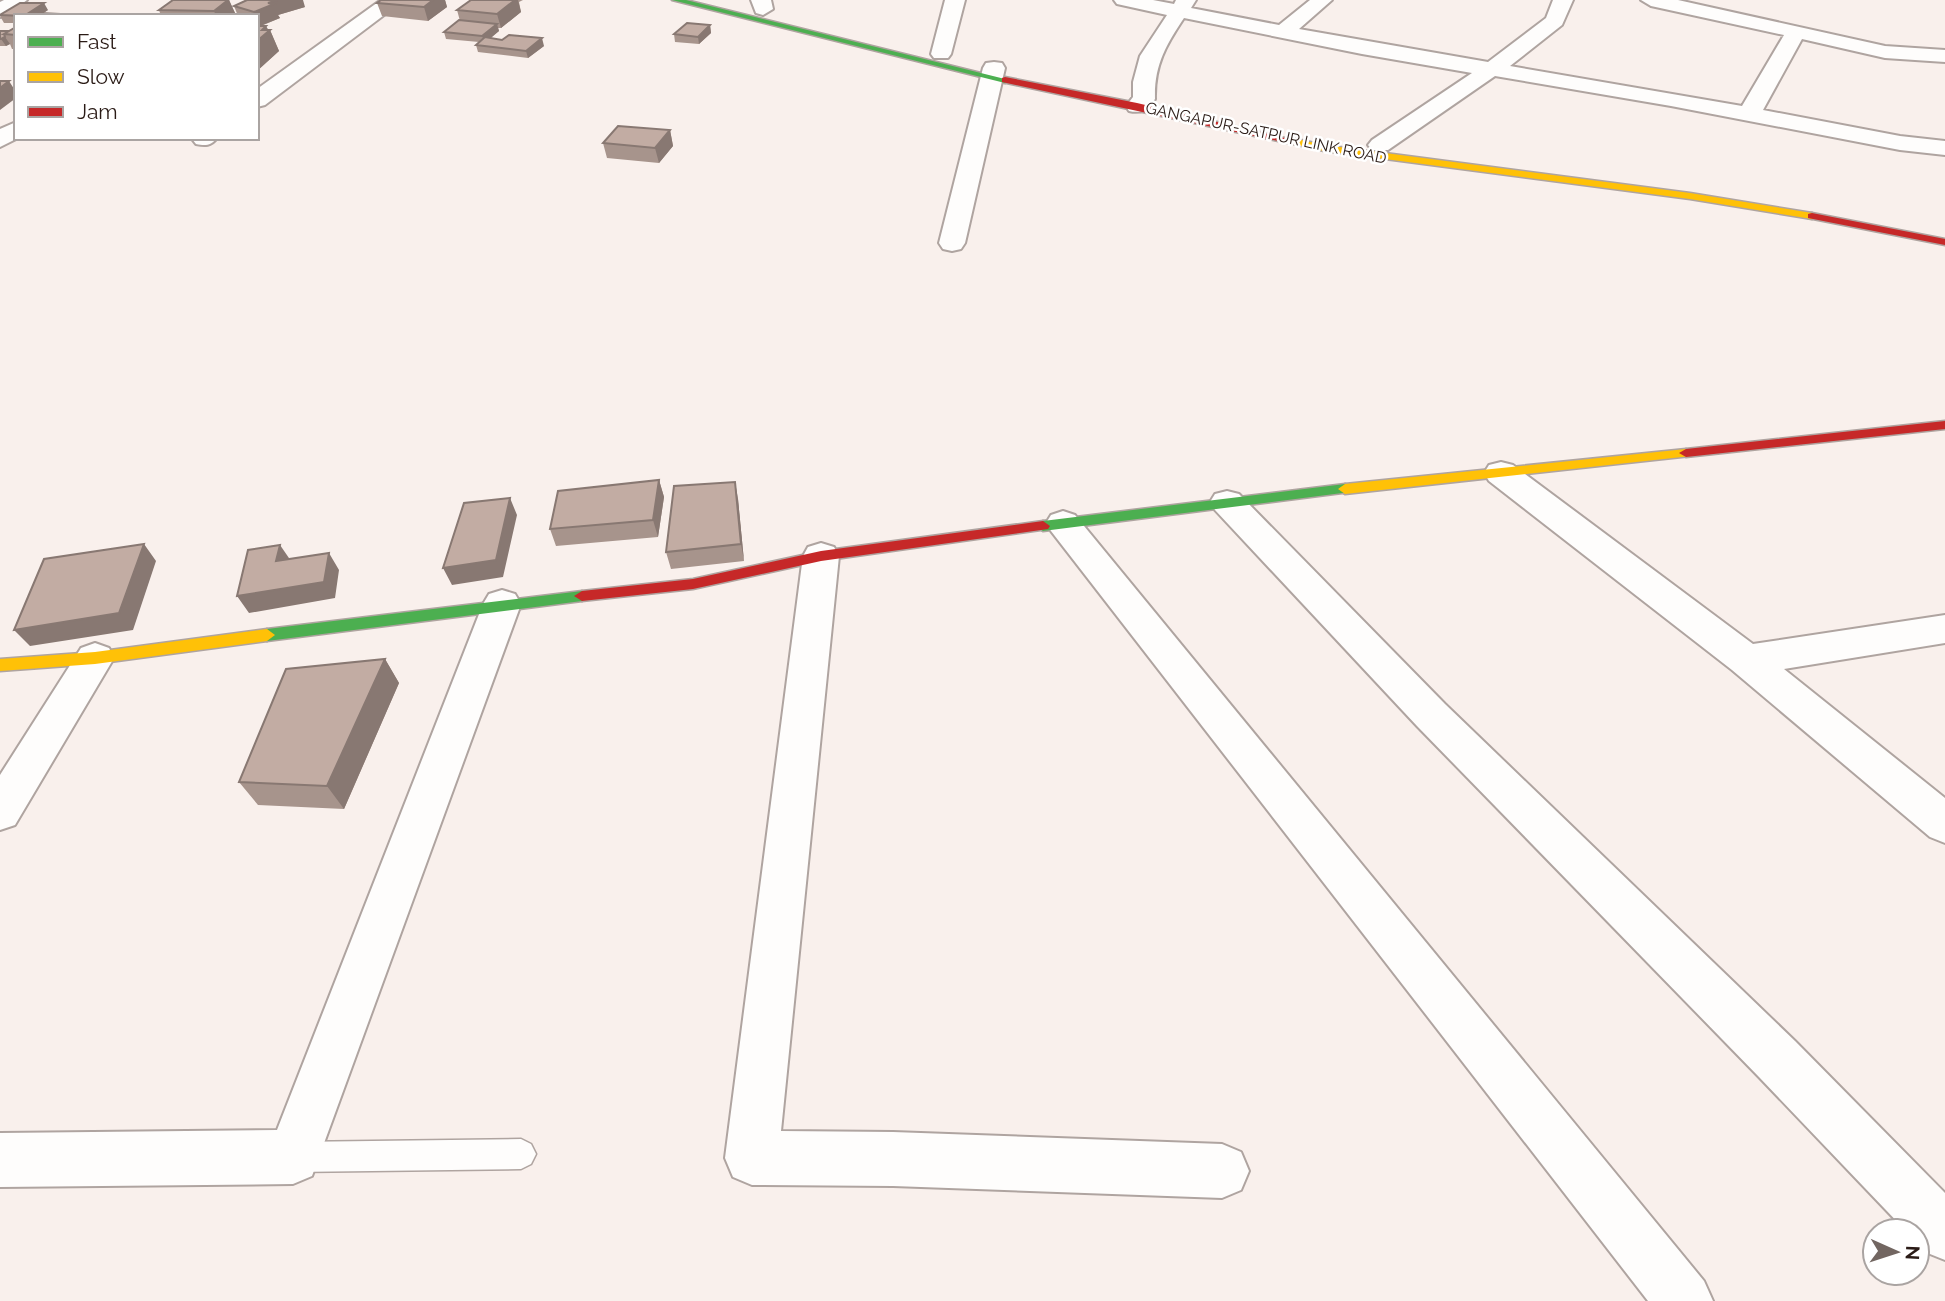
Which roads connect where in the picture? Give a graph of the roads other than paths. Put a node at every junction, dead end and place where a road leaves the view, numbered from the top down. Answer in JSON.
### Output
{"nodes":[{"id":1,"x":17,"y":0,"type":"edge"},
{"id":2,"x":676,"y":0,"type":"edge"},
{"id":3,"x":730,"y":0,"type":"edge"},
{"id":4,"x":956,"y":0,"type":"edge"},
{"id":5,"x":1124,"y":0,"type":"edge"},
{"id":6,"x":1322,"y":0,"type":"edge"},
{"id":7,"x":1563,"y":0,"type":"edge"},
{"id":8,"x":1651,"y":0,"type":"edge"},
{"id":9,"x":385,"y":2,"type":"edge"},
{"id":10,"x":762,"y":4,"type":"edge"},
{"id":11,"x":1183,"y":6,"type":"edge"},
{"id":12,"x":0,"y":11,"type":"edge"},
{"id":13,"x":1283,"y":32,"type":"junction"},
{"id":14,"x":1796,"y":32,"type":"junction"},
{"id":15,"x":941,"y":54,"type":"junction"},
{"id":16,"x":1945,"y":56,"type":"edge"},
{"id":17,"x":1489,"y":70,"type":"junction"},
{"id":18,"x":993,"y":73,"type":"junction"},
{"id":19,"x":259,"y":98,"type":"edge"},
{"id":20,"x":1140,"y":102,"type":"junction"},
{"id":21,"x":1749,"y":114,"type":"junction"},
{"id":22,"x":1380,"y":145,"type":"junction"},
{"id":23,"x":1945,"y":148,"type":"edge"},
{"id":24,"x":1945,"y":229,"type":"edge"},
{"id":25,"x":1945,"y":242,"type":"edge"},
{"id":26,"x":952,"y":243,"type":"dead end"},
{"id":27,"x":1945,"y":425,"type":"edge"},
{"id":28,"x":1501,"y":473,"type":"junction"},
{"id":29,"x":1227,"y":502,"type":"junction"},
{"id":30,"x":1063,"y":523,"type":"junction"},
{"id":31,"x":821,"y":556,"type":"junction"},
{"id":32,"x":502,"y":604,"type":"junction"},
{"id":33,"x":1945,"y":629,"type":"edge"},
{"id":34,"x":95,"y":658,"type":"junction"},
{"id":35,"x":1745,"y":660,"type":"junction"},
{"id":36,"x":0,"y":665,"type":"edge"},
{"id":37,"x":0,"y":812,"type":"edge"},
{"id":38,"x":1945,"y":824,"type":"edge"},
{"id":39,"x":521,"y":1154,"type":"dead end"},
{"id":40,"x":293,"y":1157,"type":"junction"},
{"id":41,"x":0,"y":1160,"type":"edge"},
{"id":42,"x":1222,"y":1171,"type":"dead end"},
{"id":43,"x":1945,"y":1232,"type":"edge"},
{"id":44,"x":1684,"y":1301,"type":"edge"}],
"edges":[{"from":1,"to":12,"type":"street"},
{"from":2,"to":18,"type":"main road","name":"GANGAPUR-SATPUR LINK ROAD"},
{"from":3,"to":10,"type":"main road","name":"GANGAPUR-SATPUR LINK ROAD"},
{"from":4,"to":15,"type":"street"},
{"from":5,"to":11,"type":"street"},
{"from":6,"to":13,"type":"street"},
{"from":7,"to":17,"type":"street"},
{"from":8,"to":14,"type":"street"},
{"from":9,"to":19,"type":"street"},
{"from":10,"to":15,"type":"main road","name":"GANGAPUR-SATPUR LINK ROAD"},
{"from":11,"to":13,"type":"street"},
{"from":11,"to":20,"type":"street"},
{"from":13,"to":17,"type":"street"},
{"from":14,"to":16,"type":"street"},
{"from":14,"to":21,"type":"street"},
{"from":15,"to":18,"type":"main road","name":"GANGAPUR-SATPUR LINK ROAD"},
{"from":17,"to":21,"type":"street"},
{"from":17,"to":22,"type":"street"},
{"from":18,"to":20,"type":"main road","name":"GANGAPUR-SATPUR LINK ROAD"},
{"from":18,"to":26,"type":"street"},
{"from":20,"to":22,"type":"main road","name":"GANGAPUR-SATPUR LINK ROAD"},
{"from":20,"to":25,"type":"main road","name":"GANGAPUR-SATPUR LINK ROAD"},
{"from":21,"to":23,"type":"street"},
{"from":22,"to":24,"type":"main road","name":"GANGAPUR-SATPUR LINK ROAD"},
{"from":27,"to":28,"type":"main road"},
{"from":28,"to":29,"type":"main road"},
{"from":28,"to":35,"type":"street"},
{"from":29,"to":30,"type":"main road"},
{"from":29,"to":43,"type":"street"},
{"from":30,"to":31,"type":"main road"},
{"from":30,"to":44,"type":"street"},
{"from":31,"to":32,"type":"main road"},
{"from":31,"to":42,"type":"street"},
{"from":32,"to":34,"type":"main road"},
{"from":32,"to":40,"type":"street"},
{"from":33,"to":35,"type":"street"},
{"from":34,"to":36,"type":"main road"},
{"from":34,"to":37,"type":"street"},
{"from":35,"to":38,"type":"street"},
{"from":39,"to":40,"type":"lane"},
{"from":40,"to":41,"type":"street"}]}
